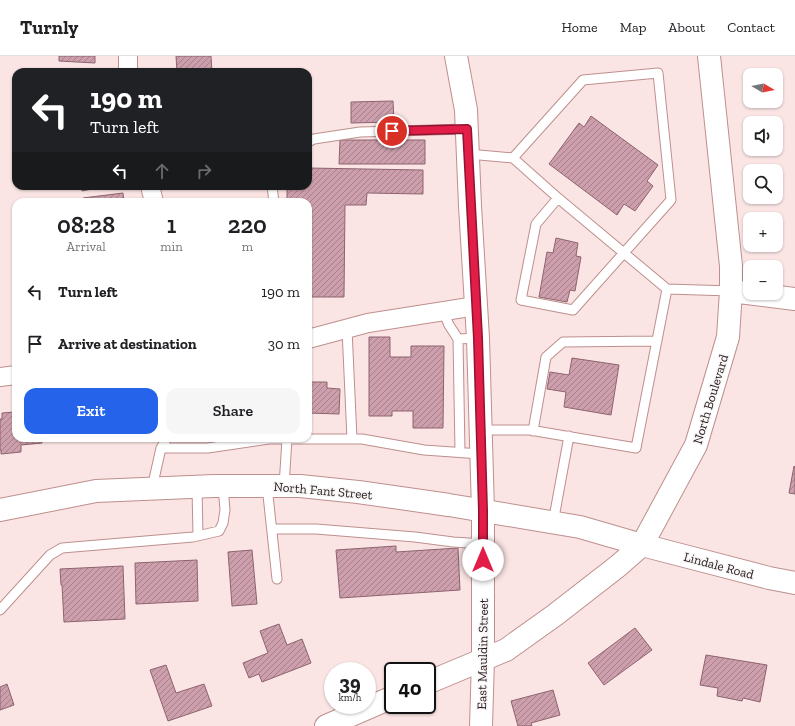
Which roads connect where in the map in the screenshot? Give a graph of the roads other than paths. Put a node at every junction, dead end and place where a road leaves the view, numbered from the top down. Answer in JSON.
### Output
{"nodes":[{"id":1,"x":128,"y":56,"type":"edge"},
{"id":2,"x":456,"y":56,"type":"edge"},
{"id":3,"x":709,"y":56,"type":"edge"},
{"id":4,"x":128,"y":68,"type":"edge"},
{"id":5,"x":467,"y":129,"type":"junction"},
{"id":6,"x":312,"y":139,"type":"edge"},
{"id":7,"x":468,"y":154,"type":"junction"},
{"id":8,"x":513,"y":158,"type":"junction"},
{"id":9,"x":558,"y":198,"type":"junction"},
{"id":10,"x":624,"y":253,"type":"junction"},
{"id":11,"x":667,"y":290,"type":"junction"},
{"id":12,"x":731,"y":291,"type":"junction"},
{"id":13,"x":795,"y":299,"type":"edge"},
{"id":14,"x":476,"y":306,"type":"junction"},
{"id":15,"x":444,"y":311,"type":"junction"},
{"id":16,"x":348,"y":329,"type":"junction"},
{"id":17,"x":312,"y":338,"type":"edge"},
{"id":18,"x":468,"y":339,"type":"junction"},
{"id":19,"x":657,"y":341,"type":"junction"},
{"id":20,"x":12,"y":376,"type":"edge"},
{"id":21,"x":0,"y":377,"type":"edge"},
{"id":22,"x":480,"y":430,"type":"junction"},
{"id":23,"x":533,"y":431,"type":"junction"},
{"id":24,"x":569,"y":436,"type":"junction"},
{"id":25,"x":312,"y":439,"type":"edge"},
{"id":26,"x":352,"y":439,"type":"junction"},
{"id":27,"x":165,"y":442,"type":"edge"},
{"id":28,"x":249,"y":442,"type":"edge"},
{"id":29,"x":286,"y":442,"type":"edge"},
{"id":30,"x":161,"y":448,"type":"junction"},
{"id":31,"x":470,"y":453,"type":"junction"},
{"id":32,"x":223,"y":486,"type":"junction"},
{"id":33,"x":276,"y":486,"type":"junction"},
{"id":34,"x":197,"y":487,"type":"junction"},
{"id":35,"x":152,"y":489,"type":"junction"},
{"id":36,"x":0,"y":510,"type":"edge"},
{"id":37,"x":483,"y":511,"type":"junction"},
{"id":38,"x":553,"y":523,"type":"junction"},
{"id":39,"x":272,"y":529,"type":"junction"},
{"id":40,"x":198,"y":536,"type":"junction"},
{"id":41,"x":483,"y":544,"type":"junction"},
{"id":42,"x":642,"y":545,"type":"junction"},
{"id":43,"x":277,"y":579,"type":"dead end"},
{"id":44,"x":795,"y":584,"type":"edge"},
{"id":45,"x":0,"y":610,"type":"edge"},
{"id":46,"x":483,"y":659,"type":"junction"},
{"id":47,"x":436,"y":679,"type":"edge"},
{"id":48,"x":384,"y":701,"type":"edge"},
{"id":49,"x":326,"y":726,"type":"edge"},
{"id":50,"x":481,"y":726,"type":"edge"}],
"edges":[{"from":1,"to":4,"type":"street"},
{"from":2,"to":5,"type":"street","name":"East Mauldin Street"},
{"from":3,"to":12,"type":"street","name":"North Boulevard"},
{"from":5,"to":6,"type":"lane"},
{"from":5,"to":7,"type":"street","name":"East Mauldin Street"},
{"from":7,"to":8,"type":"lane"},
{"from":7,"to":14,"type":"street","name":"East Mauldin Street"},
{"from":8,"to":9,"type":"lane"},
{"from":8,"to":10,"type":"lane"},
{"from":9,"to":10,"type":"lane"},
{"from":9,"to":10,"type":"lane"},
{"from":10,"to":11,"type":"lane"},
{"from":11,"to":12,"type":"lane"},
{"from":11,"to":19,"type":"lane"},
{"from":12,"to":13,"type":"street"},
{"from":12,"to":42,"type":"street","name":"North Boulevard"},
{"from":14,"to":15,"type":"street"},
{"from":14,"to":18,"type":"street","name":"East Mauldin Street"},
{"from":15,"to":16,"type":"street"},
{"from":15,"to":18,"type":"lane"},
{"from":16,"to":17,"type":"street"},
{"from":16,"to":26,"type":"lane"},
{"from":18,"to":22,"type":"street","name":"East Mauldin Street"},
{"from":18,"to":31,"type":"lane"},
{"from":19,"to":23,"type":"lane"},
{"from":19,"to":24,"type":"lane"},
{"from":20,"to":21,"type":"street"},
{"from":22,"to":23,"type":"lane"},
{"from":22,"to":31,"type":"street","name":"East Mauldin Street"},
{"from":23,"to":24,"type":"lane"},
{"from":24,"to":38,"type":"lane"},
{"from":25,"to":26,"type":"lane"},
{"from":26,"to":31,"type":"lane"},
{"from":27,"to":30,"type":"lane"},
{"from":28,"to":30,"type":"lane"},
{"from":29,"to":33,"type":"lane"},
{"from":30,"to":35,"type":"lane"},
{"from":31,"to":37,"type":"street","name":"East Mauldin Street"},
{"from":32,"to":33,"type":"street","name":"North Fant Street"},
{"from":32,"to":34,"type":"street","name":"North Fant Street"},
{"from":32,"to":40,"type":"lane"},
{"from":33,"to":37,"type":"street","name":"North Fant Street"},
{"from":33,"to":39,"type":"lane"},
{"from":34,"to":35,"type":"street","name":"North Fant Street"},
{"from":34,"to":40,"type":"lane"},
{"from":35,"to":36,"type":"street","name":"North Fant Street"},
{"from":37,"to":38,"type":"street","name":"North Fant Street"},
{"from":37,"to":41,"type":"street","name":"East Mauldin Street"},
{"from":38,"to":42,"type":"street","name":"North Fant Street"},
{"from":39,"to":41,"type":"lane"},
{"from":39,"to":43,"type":"lane"},
{"from":40,"to":45,"type":"lane"},
{"from":41,"to":46,"type":"street","name":"East Mauldin Street"},
{"from":42,"to":44,"type":"street","name":"Lindale Road"},
{"from":42,"to":46,"type":"street","name":"North Boulevard"},
{"from":46,"to":47,"type":"street","name":"North Boulevard"},
{"from":46,"to":50,"type":"street","name":"East Mauldin Street"},
{"from":48,"to":49,"type":"street"}]}
